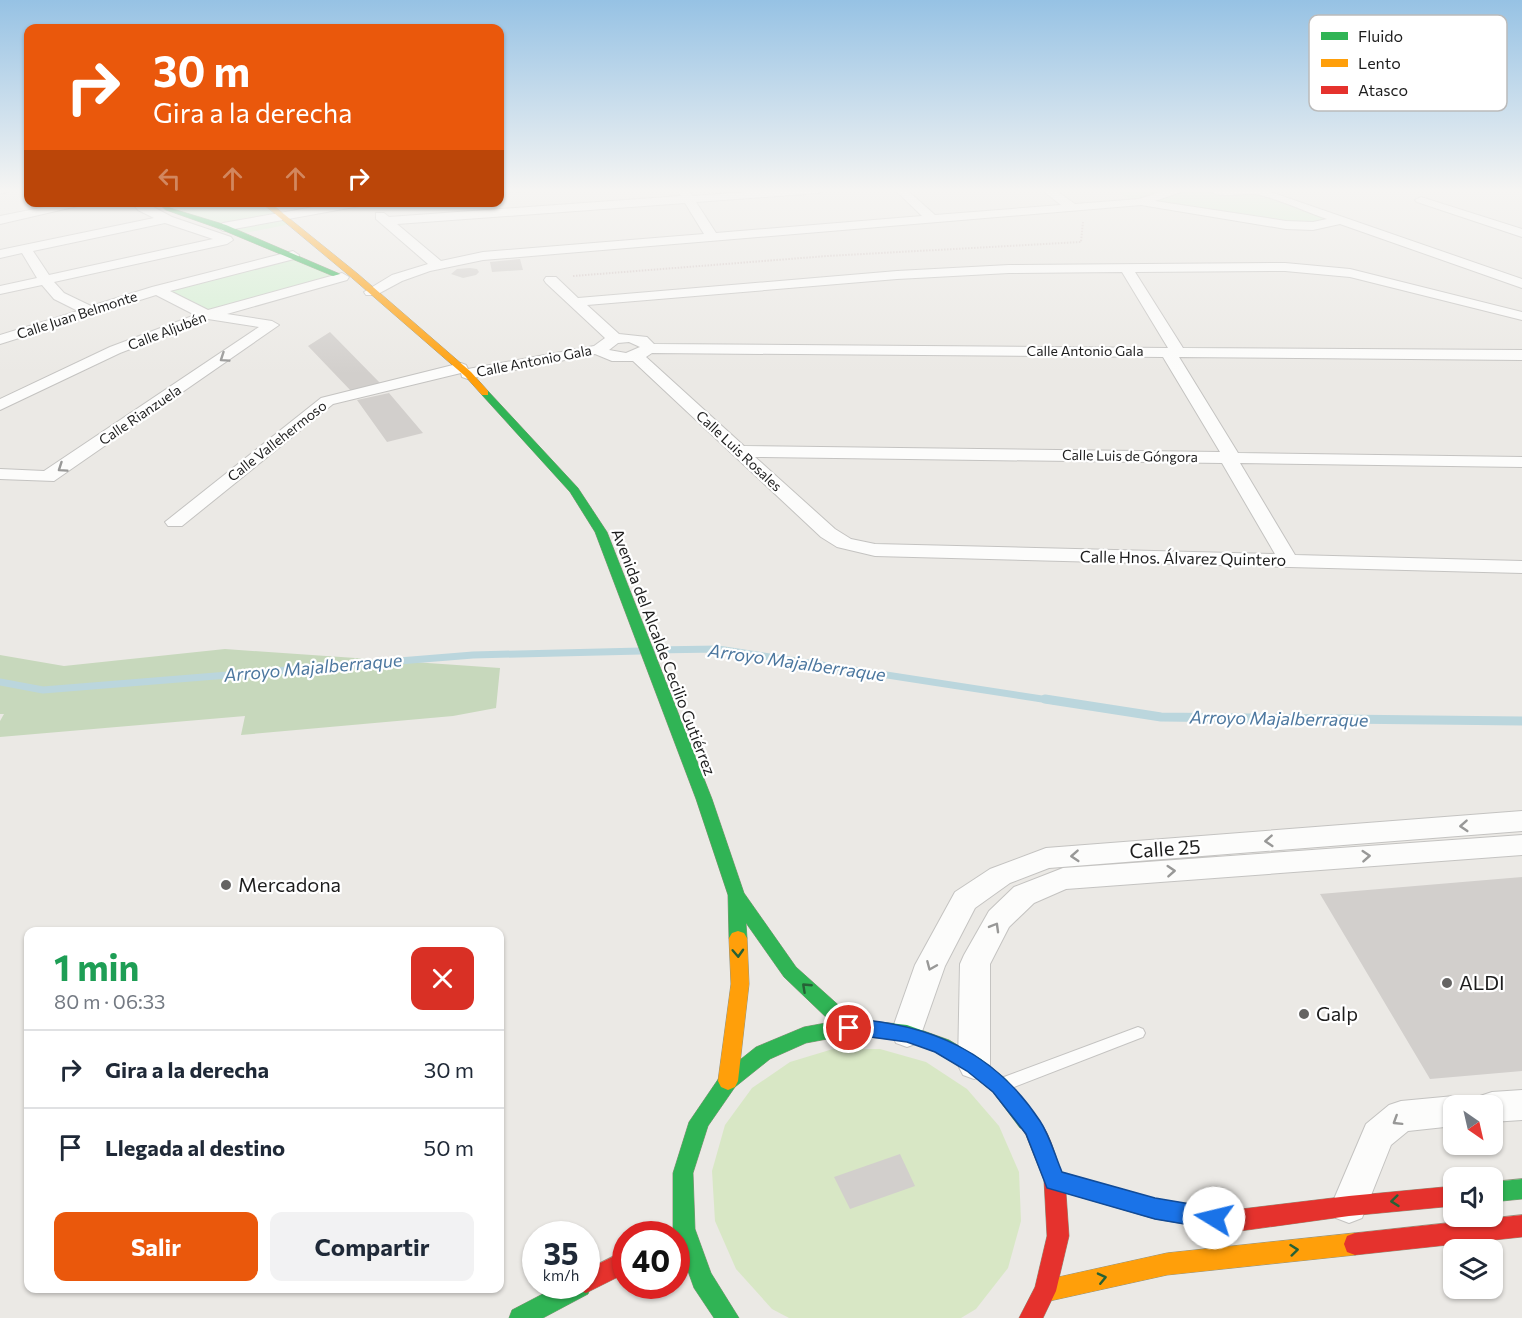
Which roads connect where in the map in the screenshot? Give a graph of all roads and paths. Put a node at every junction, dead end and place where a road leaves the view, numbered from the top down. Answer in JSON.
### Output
{"nodes":[{"id":1,"x":25,"y":252,"type":"edge"},
{"id":2,"x":155,"y":252,"type":"edge"},
{"id":3,"x":282,"y":252,"type":"edge"},
{"id":4,"x":298,"y":252,"type":"edge"},
{"id":5,"x":324,"y":252,"type":"edge"},
{"id":6,"x":422,"y":252,"type":"edge"},
{"id":7,"x":540,"y":252,"type":"edge"},
{"id":8,"x":896,"y":252,"type":"edge"},
{"id":9,"x":1431,"y":252,"type":"edge"},
{"id":10,"x":1447,"y":252,"type":"edge"},
{"id":11,"x":293,"y":255,"type":"junction"},
{"id":12,"x":438,"y":265,"type":"junction"},
{"id":13,"x":1126,"y":268,"type":"junction"},
{"id":14,"x":342,"y":277,"type":"junction"},
{"id":15,"x":1522,"y":278,"type":"edge"},
{"id":16,"x":45,"y":280,"type":"junction"},
{"id":17,"x":551,"y":280,"type":"joint"},
{"id":18,"x":1522,"y":284,"type":"edge"},
{"id":19,"x":0,"y":290,"type":"edge"},
{"id":20,"x":157,"y":290,"type":"junction"},
{"id":21,"x":371,"y":292,"type":"junction"},
{"id":22,"x":576,"y":302,"type":"junction"},
{"id":23,"x":90,"y":311,"type":"junction"},
{"id":24,"x":207,"y":315,"type":"junction"},
{"id":25,"x":1522,"y":316,"type":"edge"},
{"id":26,"x":615,"y":339,"type":"junction"},
{"id":27,"x":0,"y":340,"type":"edge"},
{"id":28,"x":602,"y":352,"type":"junction"},
{"id":29,"x":642,"y":352,"type":"junction"},
{"id":30,"x":1173,"y":352,"type":"junction"},
{"id":31,"x":1522,"y":355,"type":"edge"},
{"id":32,"x":468,"y":374,"type":"junction"},
{"id":33,"x":0,"y":405,"type":"edge"},
{"id":34,"x":738,"y":450,"type":"junction"},
{"id":35,"x":1230,"y":458,"type":"junction"},
{"id":36,"x":1522,"y":462,"type":"edge"},
{"id":37,"x":0,"y":474,"type":"edge"},
{"id":38,"x":175,"y":522,"type":"dead end"},
{"id":39,"x":844,"y":543,"type":"joint"},
{"id":40,"x":1289,"y":561,"type":"junction"},
{"id":41,"x":1522,"y":567,"type":"edge"},
{"id":42,"x":1522,"y":821,"type":"edge"},
{"id":43,"x":1522,"y":845,"type":"edge"},
{"id":44,"x":736,"y":895,"type":"junction"},
{"id":45,"x":849,"y":1028,"type":"junction"},
{"id":46,"x":1138,"y":1033,"type":"dead end"},
{"id":47,"x":907,"y":1034,"type":"junction"},
{"id":48,"x":974,"y":1065,"type":"junction"},
{"id":49,"x":728,"y":1081,"type":"junction"},
{"id":50,"x":1000,"y":1086,"type":"junction"},
{"id":51,"x":1522,"y":1104,"type":"edge"},
{"id":52,"x":1503,"y":1106,"type":"edge"},
{"id":53,"x":1443,"y":1112,"type":"edge"},
{"id":54,"x":1054,"y":1180,"type":"junction"},
{"id":55,"x":1522,"y":1189,"type":"edge"},
{"id":56,"x":1503,"y":1191,"type":"edge"},
{"id":57,"x":1443,"y":1197,"type":"edge"},
{"id":58,"x":1349,"y":1206,"type":"junction"},
{"id":59,"x":681,"y":1221,"type":"edge"},
{"id":60,"x":1522,"y":1226,"type":"edge"},
{"id":61,"x":690,"y":1254,"type":"edge"},
{"id":62,"x":1045,"y":1291,"type":"junction"},
{"id":63,"x":556,"y":1299,"type":"edge"},
{"id":64,"x":520,"y":1318,"type":"edge"},
{"id":65,"x":728,"y":1318,"type":"edge"},
{"id":66,"x":1030,"y":1318,"type":"edge"}],
"edges":[{"from":1,"to":16,"type":"street"},
{"from":2,"to":16,"type":"street"},
{"from":3,"to":11,"type":"street"},
{"from":4,"to":11,"type":"street"},
{"from":5,"to":21,"type":"street"},
{"from":6,"to":12,"type":"street"},
{"from":7,"to":12,"type":"street"},
{"from":8,"to":17,"type":"path"},
{"from":9,"to":18,"type":"street"},
{"from":10,"to":15,"type":"street"},
{"from":11,"to":14,"type":"street"},
{"from":11,"to":20,"type":"street","name":"Calle Juan Belmonte"},
{"from":12,"to":21,"type":"street"},
{"from":13,"to":22,"type":"street"},
{"from":13,"to":25,"type":"street"},
{"from":13,"to":30,"type":"street"},
{"from":14,"to":21,"type":"street"},
{"from":14,"to":24,"type":"street","name":"Calle Aljubén"},
{"from":16,"to":19,"type":"street"},
{"from":16,"to":23,"type":"street"},
{"from":17,"to":22,"type":"street"},
{"from":20,"to":23,"type":"street","name":"Calle Juan Belmonte"},
{"from":20,"to":24,"type":"street"},
{"from":21,"to":32,"type":"street","name":"Avenida del Alcalde Cecilio Gutiérrez"},
{"from":22,"to":26,"type":"street"},
{"from":23,"to":27,"type":"street","name":"Calle Juan Belmonte"},
{"from":24,"to":33,"type":"street","name":"Calle Aljubén"},
{"from":24,"to":37,"type":"street","name":"Calle Rianzuela","one_way":true},
{"from":26,"to":28,"type":"street"},
{"from":26,"to":29,"type":"street"},
{"from":28,"to":29,"type":"street","name":"Calle Antonio Gala"},
{"from":28,"to":32,"type":"street","name":"Calle Antonio Gala"},
{"from":29,"to":30,"type":"street","name":"Calle Antonio Gala"},
{"from":29,"to":34,"type":"street","name":"Calle Luis Rosales"},
{"from":30,"to":31,"type":"street","name":"Calle Antonio Gala"},
{"from":30,"to":35,"type":"street"},
{"from":32,"to":38,"type":"street","name":"Calle Vallehermoso"},
{"from":32,"to":44,"type":"street","name":"Avenida del Alcalde Cecilio Gutiérrez"},
{"from":34,"to":35,"type":"street","name":"Calle Luis de Góngora"},
{"from":34,"to":39,"type":"street","name":"Calle Luis Rosales"},
{"from":35,"to":36,"type":"street","name":"Calle Luis de Góngora"},
{"from":35,"to":40,"type":"street"},
{"from":39,"to":40,"type":"street","name":"Calle Hnos. Álvarez Quintero"},
{"from":40,"to":41,"type":"street","name":"Calle Hnos. Álvarez Quintero"},
{"from":42,"to":47,"type":"street","name":"Calle 25","one_way":true},
{"from":48,"to":43,"type":"street","name":"Calle 25","one_way":true},
{"from":45,"to":44,"type":"street","one_way":true},
{"from":44,"to":49,"type":"street","one_way":true},
{"from":45,"to":47,"type":"street"},
{"from":45,"to":49,"type":"street"},
{"from":46,"to":50,"type":"lane"},
{"from":47,"to":48,"type":"street"},
{"from":48,"to":50,"type":"street"},
{"from":49,"to":59,"type":"street"},
{"from":50,"to":54,"type":"street"},
{"from":51,"to":52,"type":"street"},
{"from":53,"to":58,"type":"street","one_way":true},
{"from":54,"to":58,"type":"street"},
{"from":54,"to":62,"type":"street"},
{"from":55,"to":56,"type":"street"},
{"from":57,"to":58,"type":"street","one_way":true},
{"from":62,"to":60,"type":"street","one_way":true},
{"from":61,"to":65,"type":"street"},
{"from":62,"to":66,"type":"street"},
{"from":63,"to":64,"type":"street"}]}
